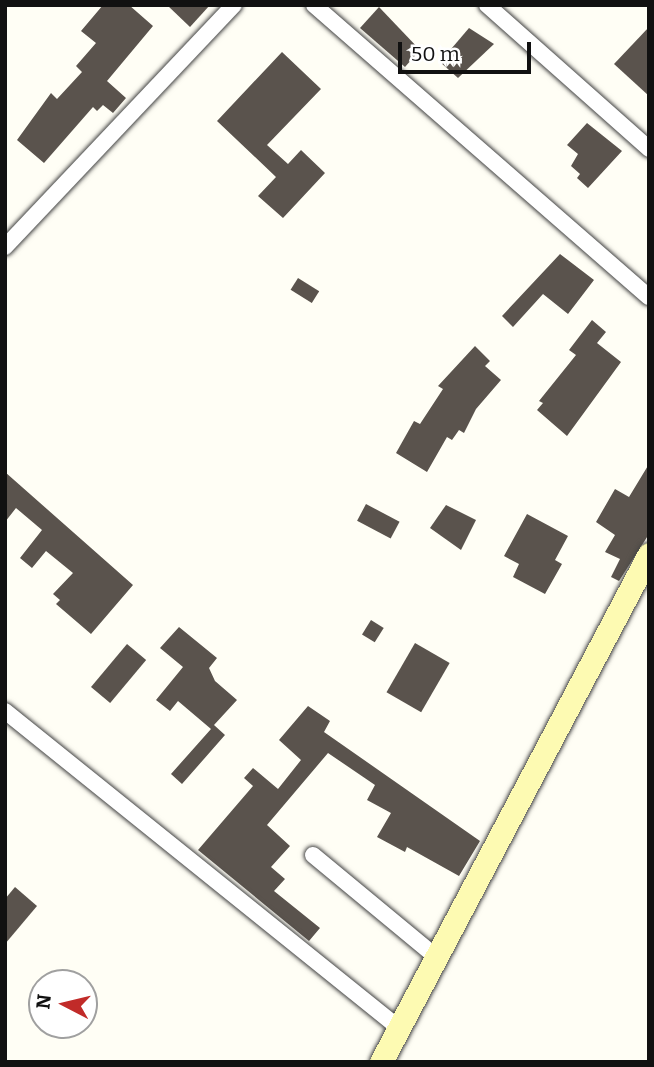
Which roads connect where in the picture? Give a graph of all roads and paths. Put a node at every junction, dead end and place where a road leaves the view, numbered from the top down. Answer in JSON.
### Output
{"nodes":[{"id":1,"x":234,"y":5,"type":"edge"},
{"id":2,"x":314,"y":5,"type":"edge"},
{"id":3,"x":487,"y":5,"type":"edge"},
{"id":4,"x":649,"y":149,"type":"edge"},
{"id":5,"x":5,"y":247,"type":"edge"},
{"id":6,"x":649,"y":297,"type":"edge"},
{"id":7,"x":649,"y":554,"type":"edge"},
{"id":8,"x":5,"y":711,"type":"edge"},
{"id":9,"x":313,"y":855,"type":"dead end"},
{"id":10,"x":435,"y":956,"type":"junction"},
{"id":11,"x":398,"y":1028,"type":"junction"},
{"id":12,"x":381,"y":1062,"type":"edge"}],
"edges":[{"from":1,"to":5,"type":"street"},
{"from":2,"to":6,"type":"street"},
{"from":3,"to":4,"type":"street"},
{"from":7,"to":10,"type":"street"},
{"from":8,"to":11,"type":"street"},
{"from":9,"to":10,"type":"street"},
{"from":10,"to":11,"type":"street"},
{"from":11,"to":12,"type":"street"}]}
